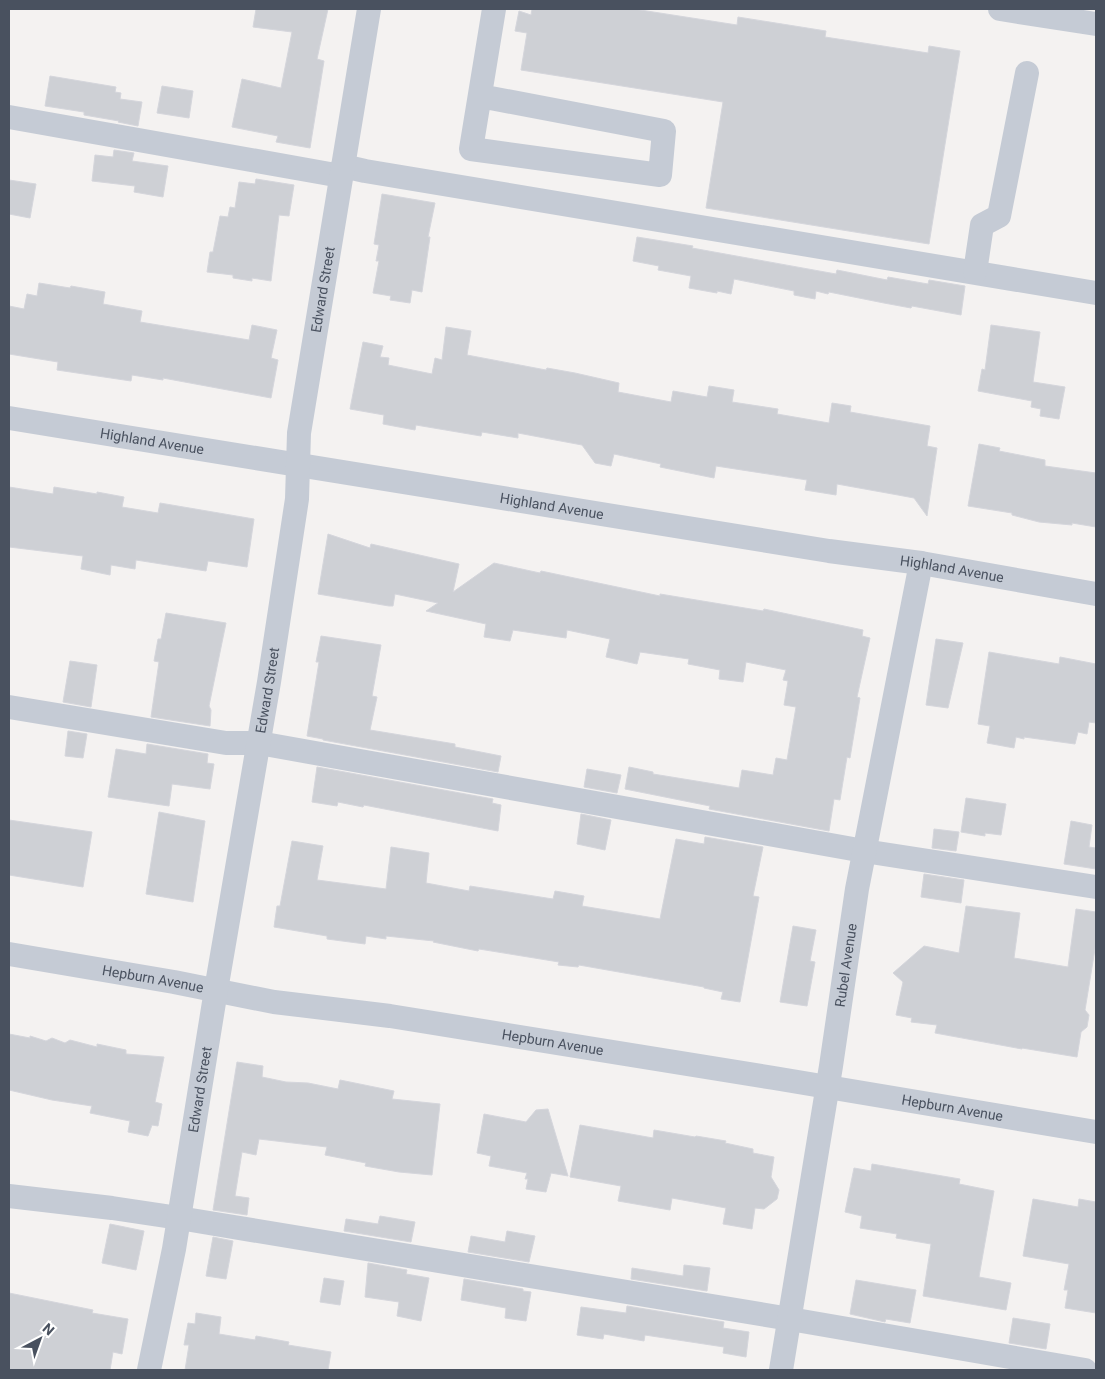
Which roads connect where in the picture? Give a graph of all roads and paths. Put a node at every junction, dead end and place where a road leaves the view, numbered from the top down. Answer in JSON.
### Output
{"nodes":[{"id":1,"x":369,"y":9,"type":"edge"},
{"id":2,"x":494,"y":9,"type":"edge"},
{"id":3,"x":1008,"y":9,"type":"edge"},
{"id":4,"x":1096,"y":24,"type":"edge"},
{"id":5,"x":1027,"y":73,"type":"dead end"},
{"id":6,"x":480,"y":96,"type":"junction"},
{"id":7,"x":9,"y":117,"type":"edge"},
{"id":8,"x":342,"y":171,"type":"junction"},
{"id":9,"x":975,"y":272,"type":"junction"},
{"id":10,"x":1096,"y":292,"type":"edge"},
{"id":11,"x":9,"y":418,"type":"edge"},
{"id":12,"x":298,"y":465,"type":"junction"},
{"id":13,"x":921,"y":563,"type":"junction"},
{"id":14,"x":1096,"y":594,"type":"edge"},
{"id":15,"x":9,"y":707,"type":"edge"},
{"id":16,"x":258,"y":743,"type":"junction"},
{"id":17,"x":864,"y":851,"type":"junction"},
{"id":18,"x":1096,"y":887,"type":"edge"},
{"id":19,"x":9,"y":954,"type":"edge"},
{"id":20,"x":216,"y":990,"type":"junction"},
{"id":21,"x":827,"y":1087,"type":"junction"},
{"id":22,"x":1096,"y":1132,"type":"edge"},
{"id":23,"x":9,"y":1196,"type":"edge"},
{"id":24,"x":179,"y":1218,"type":"junction"},
{"id":25,"x":790,"y":1319,"type":"junction"},
{"id":26,"x":149,"y":1370,"type":"edge"},
{"id":27,"x":782,"y":1370,"type":"edge"},
{"id":28,"x":1085,"y":1370,"type":"edge"}],
"edges":[{"from":1,"to":8,"type":"street","name":"Edward Street"},
{"from":2,"to":6,"type":"street"},
{"from":3,"to":4,"type":"street"},
{"from":5,"to":9,"type":"street"},
{"from":6,"to":6,"type":"street"},
{"from":7,"to":8,"type":"street"},
{"from":8,"to":9,"type":"street"},
{"from":8,"to":12,"type":"street","name":"Edward Street"},
{"from":9,"to":10,"type":"street"},
{"from":11,"to":12,"type":"street","name":"Highland Avenue"},
{"from":12,"to":13,"type":"street","name":"Highland Avenue"},
{"from":12,"to":16,"type":"street","name":"Edward Street"},
{"from":13,"to":14,"type":"street","name":"Highland Avenue"},
{"from":13,"to":17,"type":"street","name":"Rubel Avenue"},
{"from":15,"to":16,"type":"street"},
{"from":16,"to":17,"type":"street"},
{"from":16,"to":20,"type":"street","name":"Edward Street"},
{"from":17,"to":18,"type":"street"},
{"from":17,"to":21,"type":"street","name":"Rubel Avenue"},
{"from":19,"to":20,"type":"street","name":"Hepburn Avenue"},
{"from":20,"to":21,"type":"street","name":"Hepburn Avenue"},
{"from":20,"to":24,"type":"street","name":"Edward Street"},
{"from":21,"to":22,"type":"street","name":"Hepburn Avenue"},
{"from":21,"to":25,"type":"street","name":"Rubel Avenue"},
{"from":23,"to":24,"type":"street"},
{"from":24,"to":25,"type":"street"},
{"from":24,"to":26,"type":"street","name":"Edward Street"},
{"from":25,"to":27,"type":"street","name":"Rubel Avenue"},
{"from":25,"to":28,"type":"street"}]}
